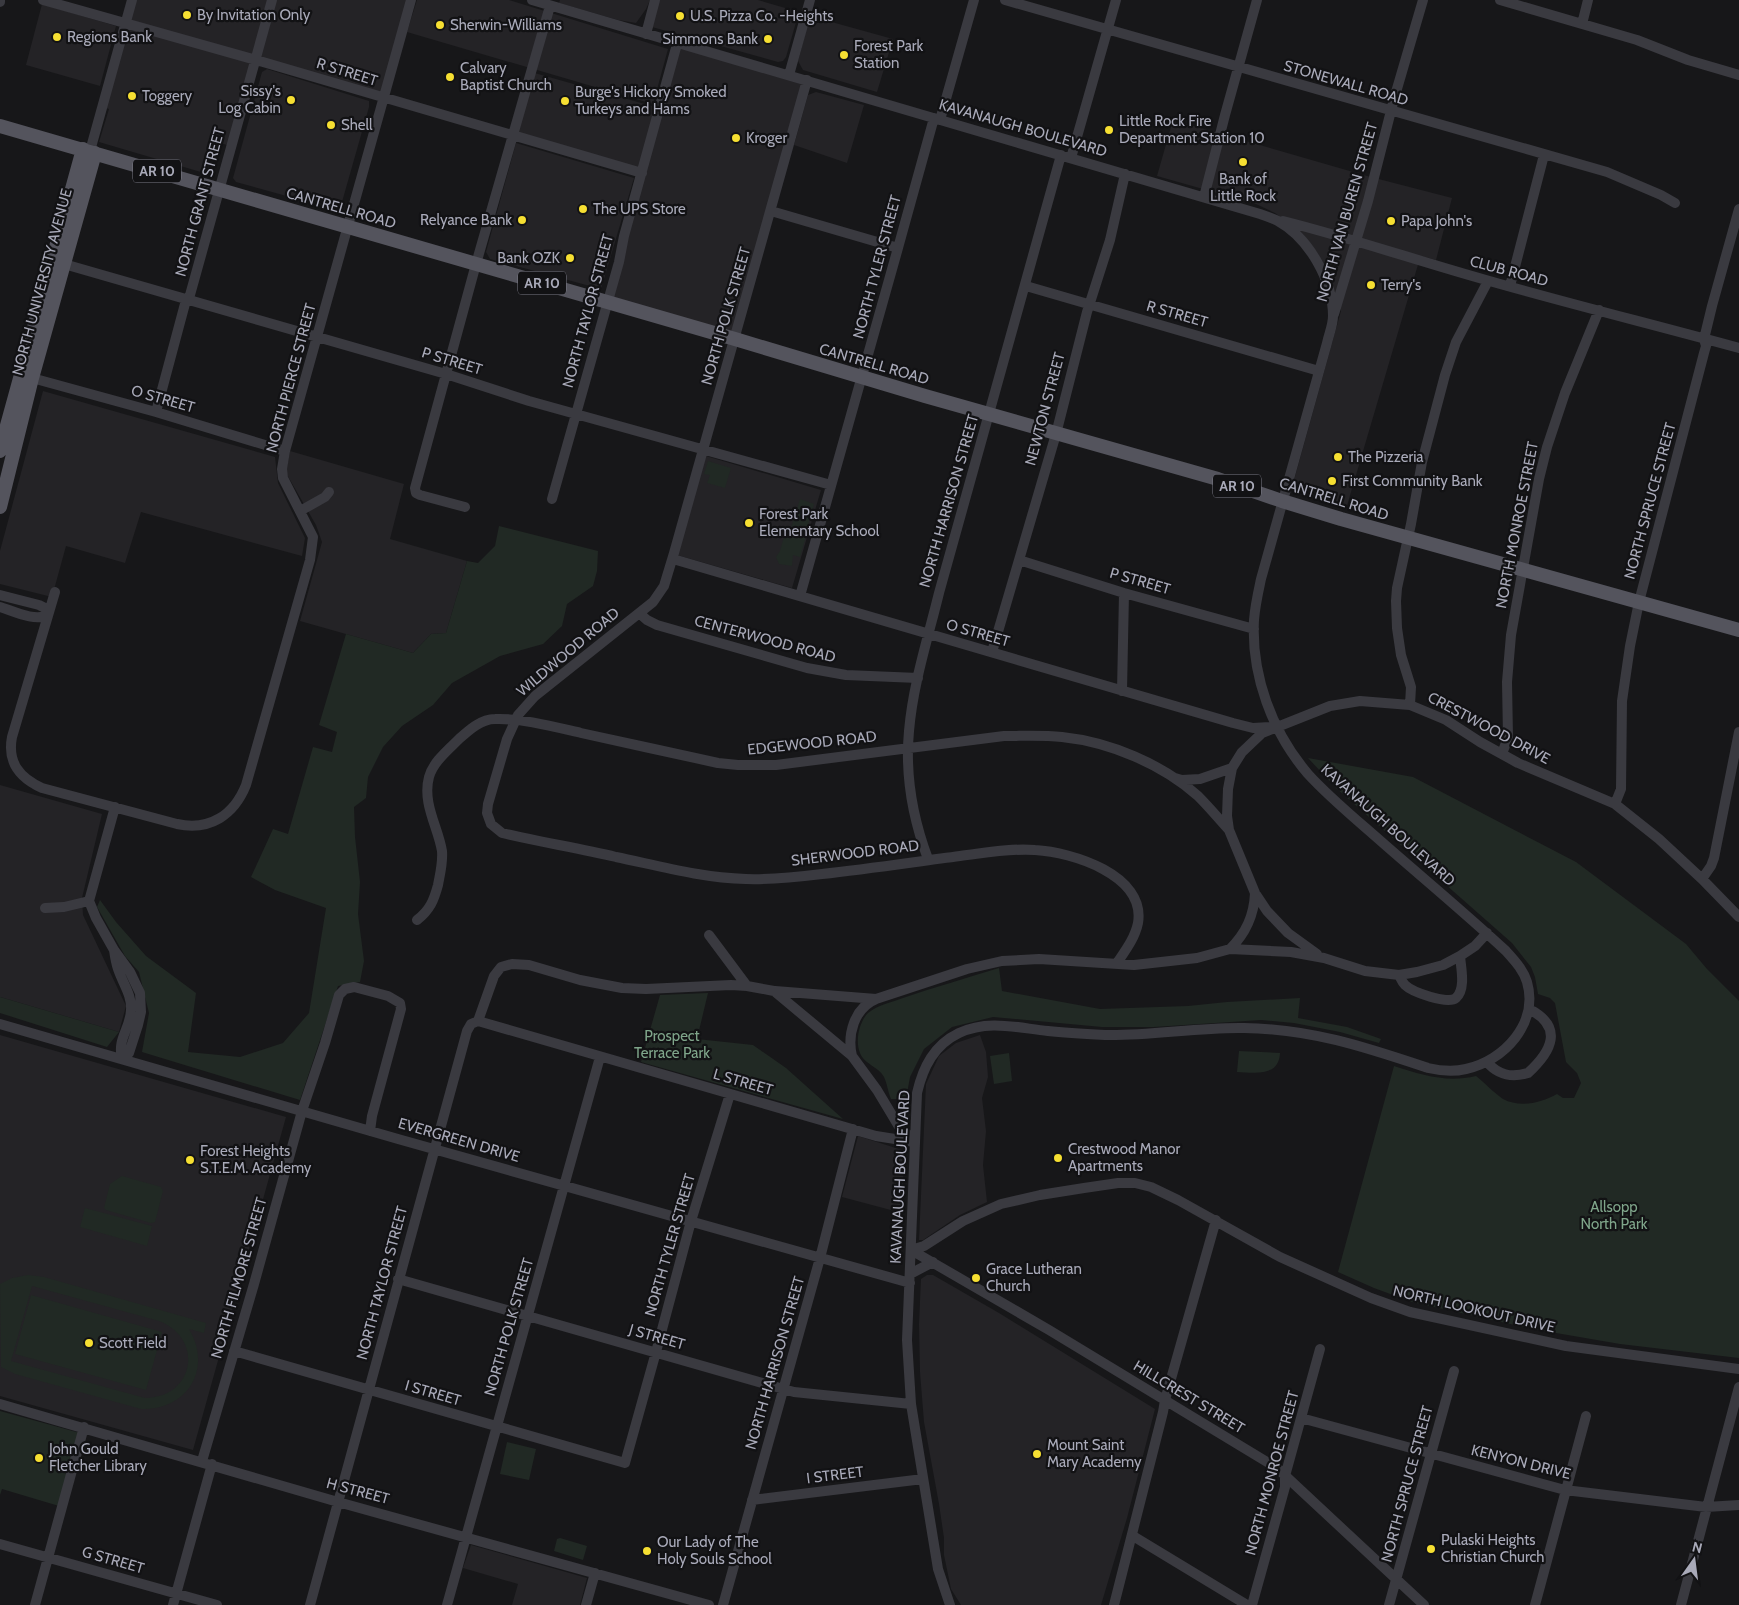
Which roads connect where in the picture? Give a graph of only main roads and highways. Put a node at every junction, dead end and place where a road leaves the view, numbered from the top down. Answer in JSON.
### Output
{"nodes":[{"id":1,"x":0,"y":126,"type":"edge"},
{"id":2,"x":89,"y":151,"type":"junction"},
{"id":3,"x":9,"y":427,"type":"edge"},
{"id":4,"x":0,"y":451,"type":"edge"},
{"id":5,"x":0,"y":508,"type":"edge"},
{"id":6,"x":1739,"y":630,"type":"edge"}],
"edges":[{"from":1,"to":2,"type":"main road","name":"CANTRELL ROAD","number":"AR 10"},
{"from":2,"to":3,"type":"main road","name":"NORTH UNIVERSITY AVENUE"},
{"from":2,"to":3,"type":"main road","name":"NORTH UNIVERSITY AVENUE"},
{"from":2,"to":6,"type":"main road","name":"CANTRELL ROAD","number":"AR 10"},
{"from":3,"to":4,"type":"main road","name":"NORTH UNIVERSITY AVENUE"},
{"from":3,"to":5,"type":"main road","name":"NORTH UNIVERSITY AVENUE"}]}
